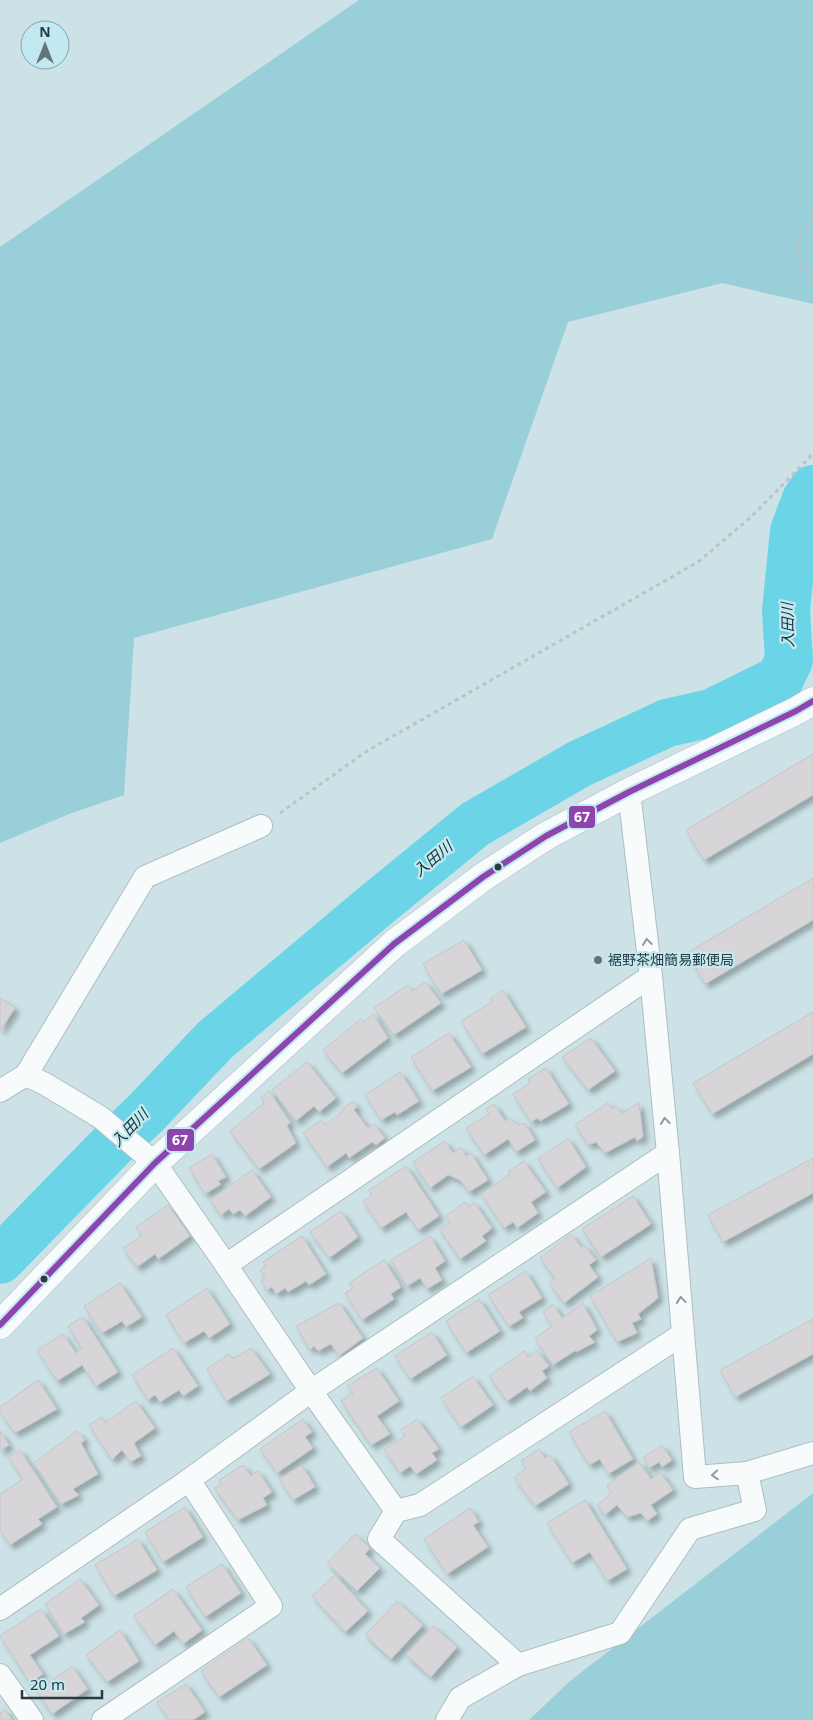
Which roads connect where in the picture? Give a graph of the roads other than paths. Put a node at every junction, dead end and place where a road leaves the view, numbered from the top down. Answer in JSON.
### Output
{"nodes":[{"id":1,"x":813,"y":701,"type":"edge"},
{"id":2,"x":630,"y":792,"type":"junction"},
{"id":3,"x":261,"y":826,"type":"road end"},
{"id":4,"x":651,"y":976,"type":"junction"},
{"id":5,"x":26,"y":1075,"type":"junction"},
{"id":6,"x":0,"y":1091,"type":"edge"},
{"id":7,"x":668,"y":1154,"type":"junction"},
{"id":8,"x":156,"y":1163,"type":"junction"},
{"id":9,"x":226,"y":1265,"type":"junction"},
{"id":10,"x":0,"y":1326,"type":"edge"},
{"id":11,"x":683,"y":1334,"type":"junction"},
{"id":12,"x":311,"y":1391,"type":"junction"},
{"id":13,"x":813,"y":1453,"type":"edge"},
{"id":14,"x":747,"y":1473,"type":"junction"},
{"id":15,"x":189,"y":1480,"type":"junction"},
{"id":16,"x":396,"y":1511,"type":"junction"},
{"id":17,"x":0,"y":1609,"type":"edge"},
{"id":18,"x":518,"y":1666,"type":"junction"},
{"id":19,"x":0,"y":1675,"type":"edge"},
{"id":20,"x":32,"y":1720,"type":"edge"},
{"id":21,"x":103,"y":1720,"type":"edge"},
{"id":22,"x":447,"y":1720,"type":"edge"}],
"edges":[{"from":1,"to":2,"type":"street"},
{"from":4,"to":2,"type":"street","one_way":true},
{"from":2,"to":8,"type":"street"},
{"from":3,"to":5,"type":"street"},
{"from":7,"to":4,"type":"street","one_way":true},
{"from":4,"to":9,"type":"street"},
{"from":5,"to":6,"type":"street"},
{"from":5,"to":8,"type":"street"},
{"from":11,"to":7,"type":"street","one_way":true},
{"from":7,"to":12,"type":"street"},
{"from":8,"to":9,"type":"street"},
{"from":8,"to":10,"type":"street"},
{"from":9,"to":12,"type":"street"},
{"from":14,"to":11,"type":"street","one_way":true},
{"from":11,"to":16,"type":"street"},
{"from":12,"to":15,"type":"street"},
{"from":12,"to":16,"type":"street"},
{"from":13,"to":14,"type":"street"},
{"from":14,"to":18,"type":"street"},
{"from":15,"to":17,"type":"street"},
{"from":15,"to":21,"type":"street"},
{"from":16,"to":18,"type":"street"},
{"from":18,"to":22,"type":"street"},
{"from":19,"to":20,"type":"street"}]}
